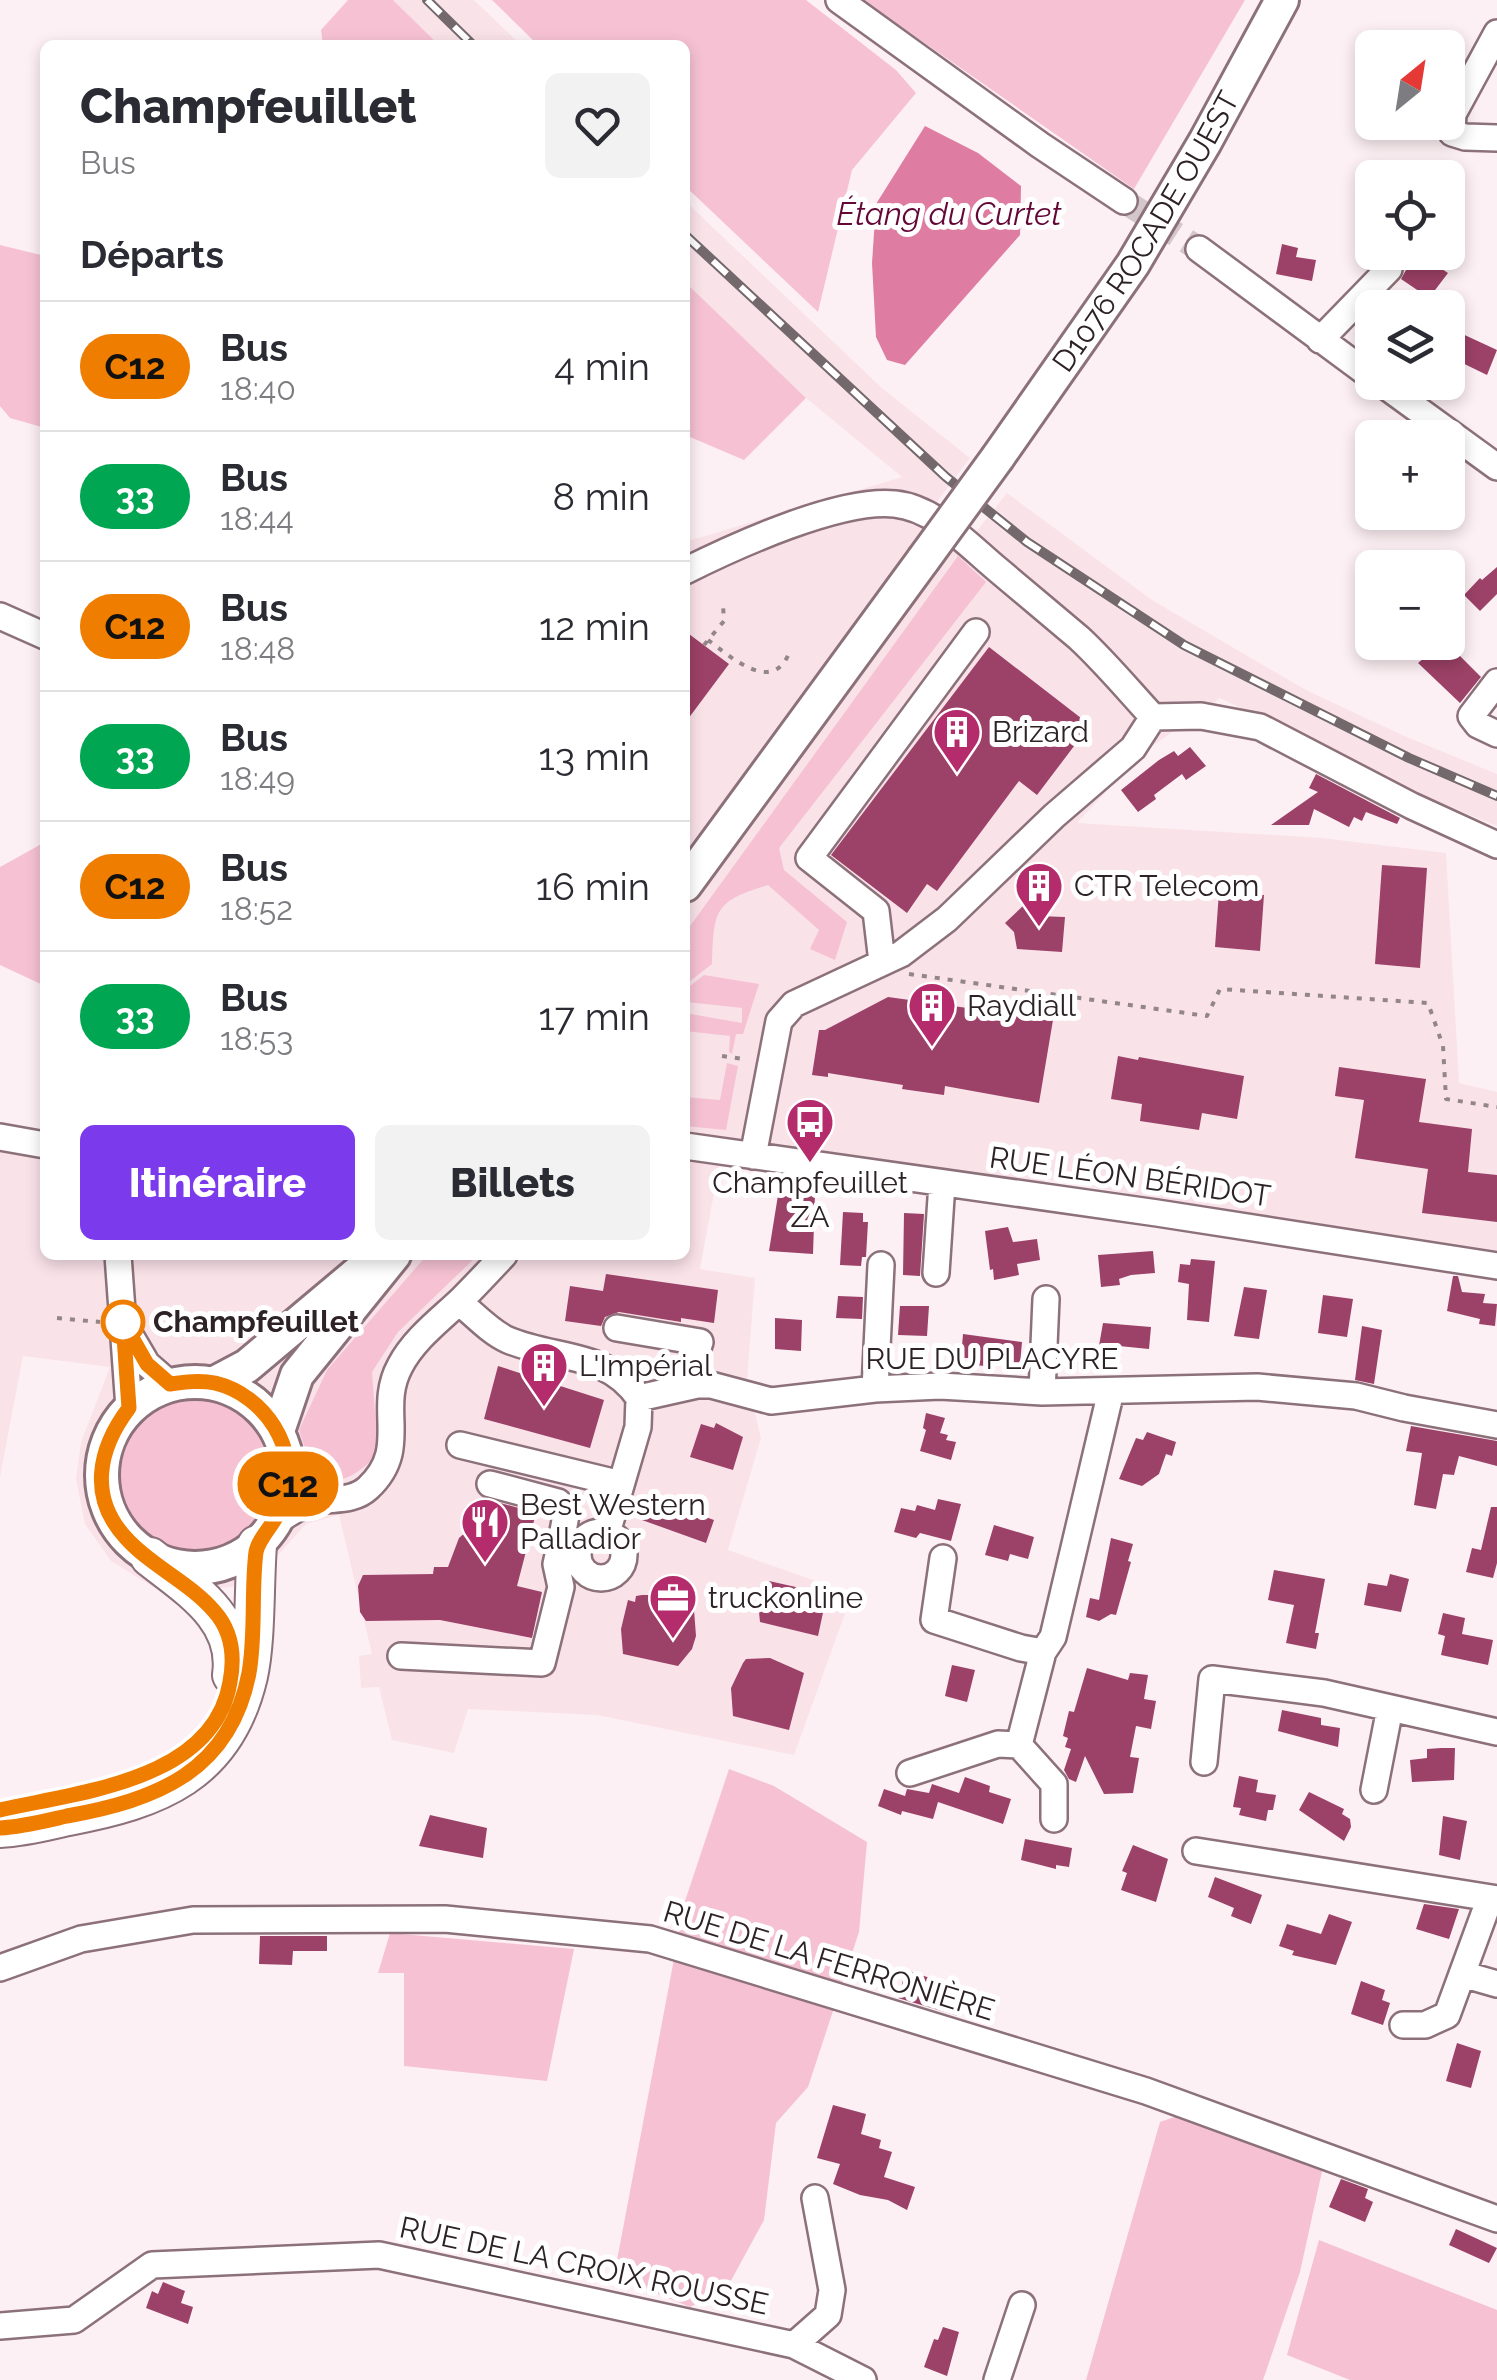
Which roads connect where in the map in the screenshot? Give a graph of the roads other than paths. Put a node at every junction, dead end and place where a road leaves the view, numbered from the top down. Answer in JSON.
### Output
{"nodes":[{"id":1,"x":839,"y":0,"type":"edge"},
{"id":2,"x":1282,"y":0,"type":"edge"},
{"id":3,"x":1497,"y":33,"type":"edge"},
{"id":4,"x":1497,"y":138,"type":"edge"},
{"id":5,"x":1124,"y":202,"type":"tunnel mouth"},
{"id":6,"x":1198,"y":249,"type":"tunnel mouth"},
{"id":7,"x":1388,"y":270,"type":"edge"},
{"id":8,"x":1320,"y":340,"type":"junction"},
{"id":9,"x":1355,"y":365,"type":"edge"},
{"id":10,"x":1406,"y":400,"type":"edge"},
{"id":11,"x":1496,"y":463,"type":"edge"},
{"id":12,"x":690,"y":568,"type":"edge"},
{"id":13,"x":0,"y":616,"type":"edge"},
{"id":14,"x":976,"y":632,"type":"dead end"},
{"id":15,"x":40,"y":634,"type":"edge"},
{"id":16,"x":1497,"y":682,"type":"edge"},
{"id":17,"x":1153,"y":717,"type":"junction"},
{"id":18,"x":1497,"y":734,"type":"edge"},
{"id":19,"x":1497,"y":845,"type":"edge"},
{"id":20,"x":690,"y":878,"type":"edge"},
{"id":21,"x":876,"y":965,"type":"junction"},
{"id":22,"x":0,"y":1137,"type":"edge"},
{"id":23,"x":40,"y":1144,"type":"edge"},
{"id":24,"x":690,"y":1147,"type":"edge"},
{"id":25,"x":753,"y":1156,"type":"junction"},
{"id":26,"x":942,"y":1183,"type":"junction"},
{"id":27,"x":118,"y":1260,"type":"edge"},
{"id":28,"x":373,"y":1260,"type":"edge"},
{"id":29,"x":390,"y":1260,"type":"edge"},
{"id":30,"x":499,"y":1260,"type":"edge"},
{"id":31,"x":880,"y":1265,"type":"dead end"},
{"id":32,"x":1497,"y":1266,"type":"edge"},
{"id":33,"x":936,"y":1273,"type":"dead end"},
{"id":34,"x":1046,"y":1299,"type":"dead end"},
{"id":35,"x":459,"y":1302,"type":"junction"},
{"id":36,"x":114,"y":1322,"type":"junction"},
{"id":37,"x":617,"y":1328,"type":"dead end"},
{"id":38,"x":214,"y":1383,"type":"junction"},
{"id":39,"x":170,"y":1384,"type":"junction"},
{"id":40,"x":686,"y":1385,"type":"junction"},
{"id":41,"x":875,"y":1390,"type":"junction"},
{"id":42,"x":1111,"y":1391,"type":"junction"},
{"id":43,"x":1042,"y":1392,"type":"junction"},
{"id":44,"x":639,"y":1398,"type":"junction"},
{"id":45,"x":129,"y":1408,"type":"junction"},
{"id":46,"x":1497,"y":1424,"type":"edge"},
{"id":47,"x":278,"y":1432,"type":"junction"},
{"id":48,"x":460,"y":1446,"type":"dead end"},
{"id":49,"x":289,"y":1472,"type":"junction"},
{"id":50,"x":490,"y":1484,"type":"dead end"},
{"id":51,"x":621,"y":1484,"type":"junction"},
{"id":52,"x":340,"y":1500,"type":"junction"},
{"id":53,"x":267,"y":1533,"type":"junction"},
{"id":54,"x":607,"y":1533,"type":"junction"},
{"id":55,"x":570,"y":1544,"type":"junction"},
{"id":56,"x":150,"y":1557,"type":"junction"},
{"id":57,"x":943,"y":1558,"type":"dead end"},
{"id":58,"x":1043,"y":1652,"type":"junction"},
{"id":59,"x":401,"y":1656,"type":"dead end"},
{"id":60,"x":1390,"y":1708,"type":"junction"},
{"id":61,"x":1497,"y":1732,"type":"edge"},
{"id":62,"x":1018,"y":1744,"type":"junction"},
{"id":63,"x":1204,"y":1762,"type":"dead end"},
{"id":64,"x":910,"y":1772,"type":"dead end"},
{"id":65,"x":1374,"y":1790,"type":"dead end"},
{"id":66,"x":0,"y":1810,"type":"edge"},
{"id":67,"x":1054,"y":1818,"type":"dead end"},
{"id":68,"x":0,"y":1828,"type":"edge"},
{"id":69,"x":1196,"y":1851,"type":"dead end"},
{"id":70,"x":1494,"y":1899,"type":"edge"},
{"id":71,"x":0,"y":1968,"type":"edge"},
{"id":72,"x":1462,"y":1974,"type":"junction"},
{"id":73,"x":1497,"y":1984,"type":"edge"},
{"id":74,"x":1403,"y":2025,"type":"dead end"},
{"id":75,"x":815,"y":2198,"type":"dead end"},
{"id":76,"x":1497,"y":2219,"type":"edge"},
{"id":77,"x":1022,"y":2306,"type":"dead end"},
{"id":78,"x":0,"y":2326,"type":"edge"},
{"id":79,"x":794,"y":2344,"type":"junction"},
{"id":80,"x":863,"y":2380,"type":"edge"},
{"id":81,"x":997,"y":2380,"type":"edge"}],
"edges":[{"from":1,"to":5,"type":"street"},
{"from":2,"to":20,"type":"main road","name":"D1076 ROCADE OUEST","bridge":true},
{"from":3,"to":4,"type":"street"},
{"from":6,"to":8,"type":"street"},
{"from":7,"to":8,"type":"street"},
{"from":8,"to":9,"type":"street"},
{"from":10,"to":11,"type":"street"},
{"from":12,"to":17,"type":"street"},
{"from":13,"to":15,"type":"street"},
{"from":14,"to":21,"type":"street"},
{"from":16,"to":18,"type":"street"},
{"from":17,"to":19,"type":"street"},
{"from":17,"to":21,"type":"street"},
{"from":21,"to":25,"type":"street"},
{"from":22,"to":23,"type":"street"},
{"from":24,"to":25,"type":"street","name":"RUE LÉON BÉRIDOT"},
{"from":25,"to":26,"type":"street","name":"RUE LÉON BÉRIDOT"},
{"from":26,"to":32,"type":"street","name":"RUE LÉON BÉRIDOT"},
{"from":26,"to":33,"type":"street"},
{"from":27,"to":36,"type":"street"},
{"from":28,"to":38,"type":"main road"},
{"from":29,"to":47,"type":"main road"},
{"from":30,"to":35,"type":"street"},
{"from":31,"to":41,"type":"street"},
{"from":34,"to":43,"type":"street"},
{"from":35,"to":44,"type":"street"},
{"from":35,"to":52,"type":"street"},
{"from":36,"to":39,"type":"street"},
{"from":36,"to":45,"type":"street"},
{"from":37,"to":40,"type":"street"},
{"from":38,"to":39,"type":"main road"},
{"from":38,"to":47,"type":"main road"},
{"from":39,"to":45,"type":"main road"},
{"from":40,"to":41,"type":"street","name":"RUE DU PLACYRE"},
{"from":40,"to":44,"type":"street","name":"RUE DU PLACYRE"},
{"from":41,"to":43,"type":"street","name":"RUE DU PLACYRE"},
{"from":42,"to":43,"type":"street","name":"RUE DU PLACYRE"},
{"from":42,"to":46,"type":"street","name":"RUE DU PLACYRE"},
{"from":42,"to":58,"type":"street"},
{"from":44,"to":51,"type":"street"},
{"from":45,"to":56,"type":"main road"},
{"from":47,"to":49,"type":"main road"},
{"from":48,"to":51,"type":"street"},
{"from":49,"to":52,"type":"street"},
{"from":49,"to":53,"type":"main road"},
{"from":50,"to":55,"type":"street"},
{"from":51,"to":54,"type":"street"},
{"from":52,"to":53,"type":"street"},
{"from":53,"to":56,"type":"main road"},
{"from":53,"to":68,"type":"highway"},
{"from":54,"to":55,"type":"street"},
{"from":54,"to":55,"type":"street"},
{"from":55,"to":59,"type":"street"},
{"from":56,"to":66,"type":"highway"},
{"from":57,"to":58,"type":"street"},
{"from":58,"to":62,"type":"street"},
{"from":60,"to":61,"type":"street"},
{"from":60,"to":63,"type":"street"},
{"from":60,"to":65,"type":"street"},
{"from":62,"to":64,"type":"street"},
{"from":62,"to":67,"type":"street"},
{"from":69,"to":70,"type":"street"},
{"from":70,"to":72,"type":"street"},
{"from":71,"to":76,"type":"street","name":"RUE DE LA FERRONIÈRE"},
{"from":72,"to":73,"type":"street"},
{"from":72,"to":74,"type":"street"},
{"from":75,"to":79,"type":"street"},
{"from":77,"to":81,"type":"street"},
{"from":78,"to":79,"type":"street","name":"RUE DE LA CROIX ROUSSE"},
{"from":79,"to":80,"type":"street","name":"RUE DE LA CROIX ROUSSE"}]}
